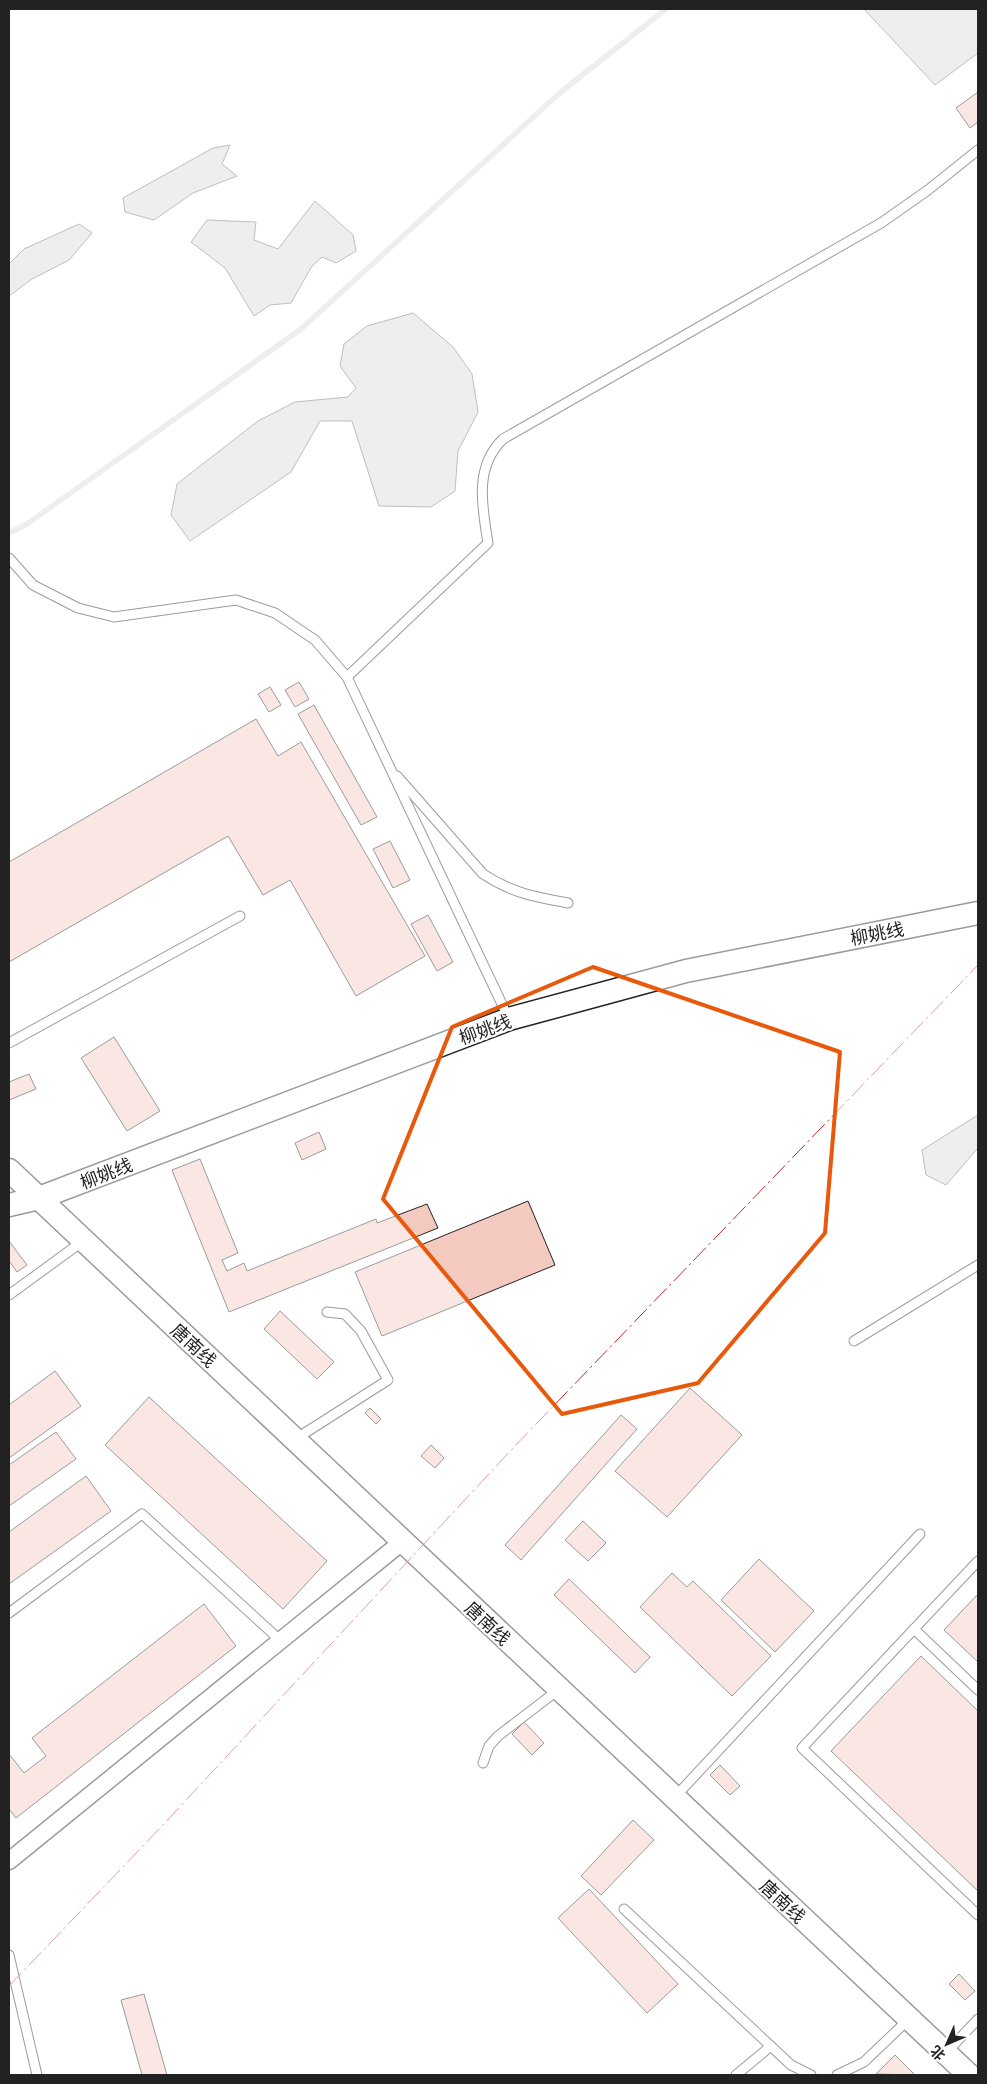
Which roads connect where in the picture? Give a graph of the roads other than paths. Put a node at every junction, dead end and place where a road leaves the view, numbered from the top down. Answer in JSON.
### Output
{"nodes":[{"id":1,"x":978,"y":150,"type":"edge"},
{"id":2,"x":9,"y":558,"type":"edge"},
{"id":3,"x":347,"y":677,"type":"junction"},
{"id":4,"x":390,"y":768,"type":"junction"},
{"id":5,"x":568,"y":903,"type":"dead end"},
{"id":6,"x":978,"y":913,"type":"edge"},
{"id":7,"x":240,"y":916,"type":"dead end"},
{"id":8,"x":509,"y":1019,"type":"junction"},
{"id":9,"x":9,"y":1043,"type":"edge"},
{"id":10,"x":9,"y":1170,"type":"edge"},
{"id":11,"x":38,"y":1198,"type":"junction"},
{"id":12,"x":9,"y":1205,"type":"edge"},
{"id":13,"x":83,"y":1240,"type":"junction"},
{"id":14,"x":978,"y":1265,"type":"edge"},
{"id":15,"x":9,"y":1295,"type":"edge"},
{"id":16,"x":327,"y":1312,"type":"dead end"},
{"id":17,"x":854,"y":1341,"type":"dead end"},
{"id":18,"x":294,"y":1440,"type":"junction"},
{"id":19,"x":920,"y":1534,"type":"dead end"},
{"id":20,"x":402,"y":1542,"type":"junction"},
{"id":21,"x":978,"y":1560,"type":"edge"},
{"id":22,"x":9,"y":1613,"type":"edge"},
{"id":23,"x":914,"y":1629,"type":"junction"},
{"id":24,"x":280,"y":1641,"type":"junction"},
{"id":25,"x":558,"y":1689,"type":"junction"},
{"id":26,"x":978,"y":1690,"type":"edge"},
{"id":27,"x":483,"y":1763,"type":"dead end"},
{"id":28,"x":674,"y":1798,"type":"junction"},
{"id":29,"x":9,"y":1861,"type":"edge"},
{"id":30,"x":624,"y":1909,"type":"dead end"},
{"id":31,"x":978,"y":1915,"type":"edge"},
{"id":32,"x":9,"y":1955,"type":"edge"},
{"id":33,"x":909,"y":2019,"type":"junction"},
{"id":34,"x":978,"y":2019,"type":"edge"},
{"id":35,"x":771,"y":2046,"type":"junction"},
{"id":36,"x":946,"y":2053,"type":"junction"},
{"id":37,"x":37,"y":2075,"type":"edge"},
{"id":38,"x":736,"y":2075,"type":"edge"},
{"id":39,"x":811,"y":2075,"type":"edge"},
{"id":40,"x":837,"y":2075,"type":"edge"},
{"id":41,"x":969,"y":2075,"type":"edge"}],
"edges":[{"from":1,"to":3,"type":"lane"},
{"from":2,"to":3,"type":"lane"},
{"from":3,"to":4,"type":"lane"},
{"from":4,"to":5,"type":"lane"},
{"from":4,"to":8,"type":"lane"},
{"from":6,"to":8,"type":"street","name":"柳姚线"},
{"from":7,"to":9,"type":"lane"},
{"from":8,"to":11,"type":"street","name":"柳姚线"},
{"from":10,"to":11,"type":"street","name":"唐南线"},
{"from":11,"to":12,"type":"street","name":"柳姚线"},
{"from":11,"to":13,"type":"street","name":"唐南线"},
{"from":13,"to":15,"type":"lane"},
{"from":13,"to":18,"type":"street","name":"唐南线"},
{"from":14,"to":17,"type":"lane"},
{"from":16,"to":18,"type":"lane"},
{"from":18,"to":20,"type":"street","name":"唐南线"},
{"from":19,"to":28,"type":"lane"},
{"from":20,"to":24,"type":"street"},
{"from":20,"to":25,"type":"street","name":"唐南线"},
{"from":21,"to":23,"type":"lane"},
{"from":22,"to":24,"type":"lane"},
{"from":23,"to":26,"type":"lane"},
{"from":23,"to":31,"type":"lane"},
{"from":24,"to":29,"type":"street"},
{"from":25,"to":27,"type":"lane"},
{"from":25,"to":28,"type":"street","name":"唐南线"},
{"from":28,"to":33,"type":"street","name":"唐南线"},
{"from":30,"to":35,"type":"lane"},
{"from":32,"to":37,"type":"lane"},
{"from":33,"to":36,"type":"street","name":"唐南线"},
{"from":33,"to":40,"type":"lane"},
{"from":34,"to":36,"type":"lane"},
{"from":35,"to":38,"type":"lane"},
{"from":35,"to":39,"type":"lane"},
{"from":36,"to":41,"type":"street","name":"唐南线"}]}
